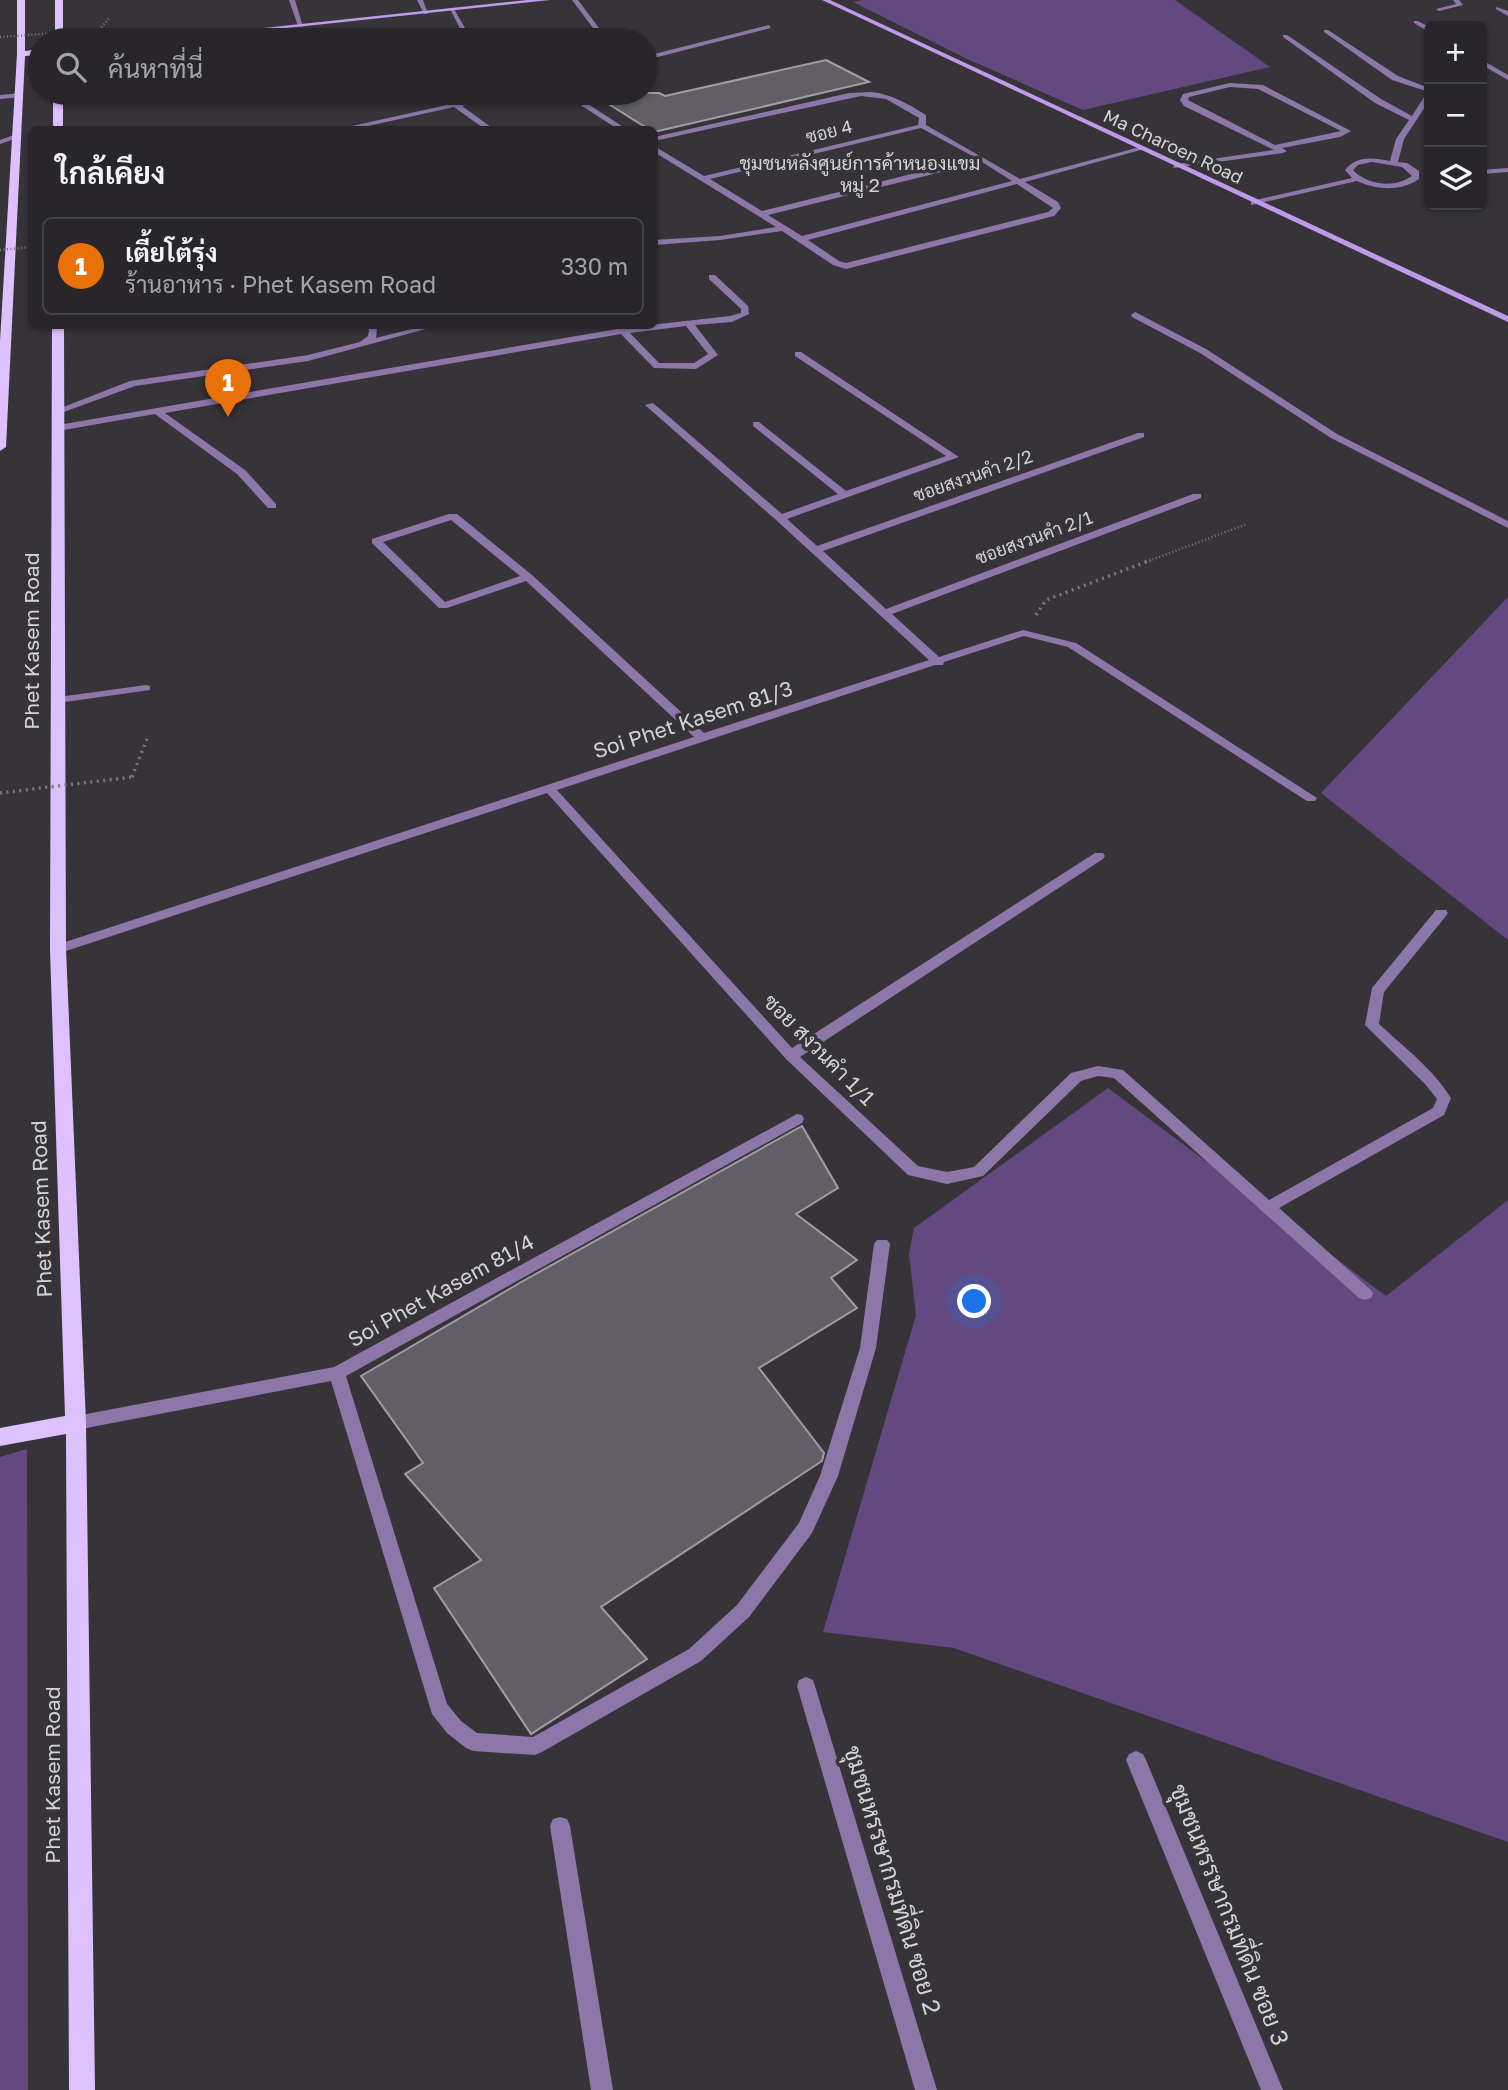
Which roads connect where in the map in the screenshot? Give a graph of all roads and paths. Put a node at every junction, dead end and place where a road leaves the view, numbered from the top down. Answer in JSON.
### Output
{"nodes":[{"id":1,"x":21,"y":0,"type":"edge"},
{"id":2,"x":59,"y":0,"type":"edge"},
{"id":3,"x":292,"y":0,"type":"edge"},
{"id":4,"x":420,"y":0,"type":"edge"},
{"id":5,"x":547,"y":0,"type":"edge"},
{"id":6,"x":575,"y":0,"type":"edge"},
{"id":7,"x":825,"y":0,"type":"edge"},
{"id":8,"x":1456,"y":0,"type":"edge"},
{"id":9,"x":1498,"y":8,"type":"dead end"},
{"id":10,"x":1439,"y":9,"type":"dead end"},
{"id":11,"x":452,"y":10,"type":"junction"},
{"id":12,"x":426,"y":13,"type":"junction"},
{"id":13,"x":1508,"y":14,"type":"edge"},
{"id":14,"x":110,"y":17,"type":"dead end"},
{"id":15,"x":1416,"y":22,"type":"dead end"},
{"id":16,"x":301,"y":26,"type":"junction"},
{"id":17,"x":769,"y":27,"type":"dead end"},
{"id":18,"x":1424,"y":27,"type":"edge"},
{"id":19,"x":59,"y":28,"type":"edge"},
{"id":20,"x":101,"y":28,"type":"edge"},
{"id":21,"x":280,"y":28,"type":"edge"},
{"id":22,"x":462,"y":28,"type":"edge"},
{"id":23,"x":596,"y":28,"type":"edge"},
{"id":24,"x":1326,"y":31,"type":"dead end"},
{"id":25,"x":28,"y":35,"type":"edge"},
{"id":26,"x":1285,"y":36,"type":"dead end"},
{"id":27,"x":0,"y":37,"type":"edge"},
{"id":28,"x":28,"y":53,"type":"edge"},
{"id":29,"x":21,"y":54,"type":"junction"},
{"id":30,"x":658,"y":55,"type":"edge"},
{"id":31,"x":1487,"y":65,"type":"edge"},
{"id":32,"x":1508,"y":67,"type":"edge"},
{"id":33,"x":1494,"y":69,"type":"junction"},
{"id":34,"x":1487,"y":71,"type":"edge"},
{"id":35,"x":1508,"y":78,"type":"edge"},
{"id":36,"x":1424,"y":88,"type":"edge"},
{"id":37,"x":18,"y":95,"type":"junction"},
{"id":38,"x":0,"y":97,"type":"edge"},
{"id":39,"x":1424,"y":103,"type":"edge"},
{"id":40,"x":58,"y":105,"type":"edge"},
{"id":41,"x":451,"y":105,"type":"edge"},
{"id":42,"x":457,"y":105,"type":"edge"},
{"id":43,"x":585,"y":105,"type":"edge"},
{"id":44,"x":1413,"y":119,"type":"junction"},
{"id":45,"x":922,"y":125,"type":"junction"},
{"id":46,"x":58,"y":126,"type":"edge"},
{"id":47,"x":355,"y":126,"type":"edge"},
{"id":48,"x":486,"y":126,"type":"edge"},
{"id":49,"x":619,"y":126,"type":"edge"},
{"id":50,"x":17,"y":137,"type":"junction"},
{"id":51,"x":658,"y":138,"type":"edge"},
{"id":52,"x":1354,"y":139,"type":"dead end"},
{"id":53,"x":0,"y":142,"type":"edge"},
{"id":54,"x":1140,"y":149,"type":"junction"},
{"id":55,"x":1278,"y":149,"type":"junction"},
{"id":56,"x":658,"y":150,"type":"edge"},
{"id":57,"x":669,"y":157,"type":"junction"},
{"id":58,"x":658,"y":159,"type":"edge"},
{"id":59,"x":983,"y":159,"type":"junction"},
{"id":60,"x":1394,"y":162,"type":"junction"},
{"id":61,"x":1177,"y":166,"type":"junction"},
{"id":62,"x":1508,"y":170,"type":"edge"},
{"id":63,"x":1487,"y":172,"type":"edge"},
{"id":64,"x":1416,"y":173,"type":"junction"},
{"id":65,"x":1424,"y":173,"type":"edge"},
{"id":66,"x":704,"y":178,"type":"junction"},
{"id":67,"x":1356,"y":179,"type":"junction"},
{"id":68,"x":1019,"y":180,"type":"junction"},
{"id":69,"x":1254,"y":203,"type":"junction"},
{"id":70,"x":762,"y":214,"type":"junction"},
{"id":71,"x":785,"y":229,"type":"junction"},
{"id":72,"x":801,"y":239,"type":"junction"},
{"id":73,"x":658,"y":243,"type":"edge"},
{"id":74,"x":28,"y":247,"type":"edge"},
{"id":75,"x":0,"y":250,"type":"edge"},
{"id":76,"x":712,"y":277,"type":"dead end"},
{"id":77,"x":1135,"y":315,"type":"dead end"},
{"id":78,"x":1508,"y":319,"type":"edge"},
{"id":79,"x":688,"y":323,"type":"junction"},
{"id":80,"x":658,"y":327,"type":"edge"},
{"id":81,"x":58,"y":329,"type":"edge"},
{"id":82,"x":373,"y":329,"type":"edge"},
{"id":83,"x":422,"y":329,"type":"edge"},
{"id":84,"x":639,"y":329,"type":"edge"},
{"id":85,"x":623,"y":331,"type":"junction"},
{"id":86,"x":364,"y":344,"type":"junction"},
{"id":87,"x":799,"y":354,"type":"dead end"},
{"id":88,"x":650,"y":405,"type":"dead end"},
{"id":89,"x":58,"y":411,"type":"junction"},
{"id":90,"x":158,"y":412,"type":"junction"},
{"id":91,"x":756,"y":424,"type":"dead end"},
{"id":92,"x":58,"y":428,"type":"junction"},
{"id":93,"x":1141,"y":435,"type":"dead end"},
{"id":94,"x":0,"y":447,"type":"edge"},
{"id":95,"x":846,"y":496,"type":"junction"},
{"id":96,"x":1197,"y":496,"type":"dead end"},
{"id":97,"x":272,"y":506,"type":"dead end"},
{"id":98,"x":780,"y":518,"type":"junction"},
{"id":99,"x":1247,"y":524,"type":"dead end"},
{"id":100,"x":1508,"y":525,"type":"edge"},
{"id":101,"x":816,"y":550,"type":"junction"},
{"id":102,"x":528,"y":577,"type":"junction"},
{"id":103,"x":884,"y":613,"type":"junction"},
{"id":104,"x":1023,"y":633,"type":"junction"},
{"id":105,"x":939,"y":663,"type":"junction"},
{"id":106,"x":146,"y":688,"type":"dead end"},
{"id":107,"x":58,"y":700,"type":"junction"},
{"id":108,"x":148,"y":736,"type":"dead end"},
{"id":109,"x":701,"y":737,"type":"junction"},
{"id":110,"x":549,"y":788,"type":"junction"},
{"id":111,"x":0,"y":793,"type":"edge"},
{"id":112,"x":1311,"y":798,"type":"dead end"},
{"id":113,"x":1099,"y":856,"type":"dead end"},
{"id":114,"x":1441,"y":913,"type":"dead end"},
{"id":115,"x":58,"y":949,"type":"junction"},
{"id":116,"x":791,"y":1056,"type":"junction"},
{"id":117,"x":797,"y":1119,"type":"dead end"},
{"id":118,"x":1269,"y":1207,"type":"junction"},
{"id":119,"x":882,"y":1244,"type":"dead end"},
{"id":120,"x":1365,"y":1294,"type":"dead end"},
{"id":121,"x":337,"y":1373,"type":"junction"},
{"id":122,"x":76,"y":1423,"type":"junction"},
{"id":123,"x":0,"y":1437,"type":"edge"},
{"id":124,"x":806,"y":1686,"type":"dead end"},
{"id":125,"x":1136,"y":1760,"type":"dead end"},
{"id":126,"x":560,"y":1826,"type":"dead end"},
{"id":127,"x":82,"y":2090,"type":"edge"},
{"id":128,"x":602,"y":2090,"type":"edge"},
{"id":129,"x":926,"y":2090,"type":"edge"},
{"id":130,"x":1272,"y":2090,"type":"edge"}],
"edges":[{"from":1,"to":29,"type":"main road"},
{"from":2,"to":19,"type":"main road"},
{"from":3,"to":16,"type":"street"},
{"from":4,"to":12,"type":"street"},
{"from":5,"to":11,"type":"main road"},
{"from":6,"to":23,"type":"street"},
{"from":7,"to":54,"type":"main road","name":"Ma Charoen Road"},
{"from":8,"to":10,"type":"street"},
{"from":9,"to":13,"type":"street"},
{"from":11,"to":12,"type":"main road"},
{"from":11,"to":22,"type":"street"},
{"from":12,"to":16,"type":"main road"},
{"from":14,"to":20,"type":"path","bridge":true},
{"from":15,"to":18,"type":"street"},
{"from":16,"to":21,"type":"main road"},
{"from":17,"to":30,"type":"street"},
{"from":24,"to":36,"type":"street"},
{"from":25,"to":27,"type":"path","bridge":true},
{"from":26,"to":44,"type":"street"},
{"from":28,"to":29,"type":"main road"},
{"from":29,"to":37,"type":"main road"},
{"from":31,"to":33,"type":"street"},
{"from":32,"to":33,"type":"street"},
{"from":33,"to":34,"type":"street"},
{"from":33,"to":35,"type":"street"},
{"from":37,"to":38,"type":"street"},
{"from":37,"to":50,"type":"main road"},
{"from":39,"to":44,"type":"street"},
{"from":40,"to":46,"type":"main road"},
{"from":41,"to":47,"type":"street"},
{"from":42,"to":48,"type":"street"},
{"from":43,"to":49,"type":"street"},
{"from":44,"to":60,"type":"street"},
{"from":45,"to":51,"type":"street"},
{"from":45,"to":59,"type":"street"},
{"from":45,"to":66,"type":"street","name":"ซอย 4"},
{"from":50,"to":53,"type":"street"},
{"from":50,"to":94,"type":"main road"},
{"from":52,"to":55,"type":"street"},
{"from":54,"to":61,"type":"main road","name":"Ma Charoen Road"},
{"from":54,"to":68,"type":"street"},
{"from":55,"to":55,"type":"street"},
{"from":55,"to":61,"type":"street"},
{"from":56,"to":57,"type":"street"},
{"from":57,"to":58,"type":"street"},
{"from":57,"to":66,"type":"street"},
{"from":59,"to":68,"type":"street"},
{"from":59,"to":70,"type":"street"},
{"from":60,"to":64,"type":"street"},
{"from":60,"to":67,"type":"street"},
{"from":61,"to":69,"type":"main road","name":"Ma Charoen Road"},
{"from":62,"to":63,"type":"street"},
{"from":64,"to":65,"type":"street"},
{"from":64,"to":67,"type":"street"},
{"from":66,"to":70,"type":"street"},
{"from":67,"to":69,"type":"street"},
{"from":68,"to":72,"type":"street"},
{"from":68,"to":72,"type":"street"},
{"from":69,"to":78,"type":"main road","name":"Ma Charoen Road"},
{"from":70,"to":71,"type":"street"},
{"from":71,"to":72,"type":"street"},
{"from":71,"to":73,"type":"street"},
{"from":74,"to":75,"type":"path","bridge":true},
{"from":76,"to":79,"type":"street"},
{"from":77,"to":100,"type":"street"},
{"from":79,"to":80,"type":"street"},
{"from":79,"to":85,"type":"street"},
{"from":81,"to":89,"type":"main road","name":"Phet Kasem Road"},
{"from":82,"to":86,"type":"street"},
{"from":83,"to":86,"type":"street"},
{"from":84,"to":85,"type":"street"},
{"from":85,"to":90,"type":"street"},
{"from":86,"to":89,"type":"street"},
{"from":87,"to":95,"type":"street"},
{"from":88,"to":98,"type":"street"},
{"from":89,"to":92,"type":"main road","name":"Phet Kasem Road"},
{"from":90,"to":92,"type":"street"},
{"from":90,"to":97,"type":"street"},
{"from":91,"to":95,"type":"street"},
{"from":92,"to":107,"type":"main road","name":"Phet Kasem Road"},
{"from":93,"to":101,"type":"street","name":"ซอยสงวนคำ 2/2"},
{"from":95,"to":98,"type":"street"},
{"from":96,"to":103,"type":"street","name":"ซอยสงวนคำ 2/1"},
{"from":98,"to":101,"type":"street"},
{"from":99,"to":104,"type":"path"},
{"from":101,"to":103,"type":"street"},
{"from":102,"to":102,"type":"street"},
{"from":102,"to":109,"type":"street"},
{"from":103,"to":105,"type":"street"},
{"from":104,"to":105,"type":"street","name":"Soi Phet Kasem 81/3"},
{"from":104,"to":112,"type":"street"},
{"from":105,"to":109,"type":"street","name":"Soi Phet Kasem 81/3"},
{"from":106,"to":107,"type":"street"},
{"from":107,"to":115,"type":"main road","name":"Phet Kasem Road"},
{"from":108,"to":111,"type":"path","bridge":true},
{"from":109,"to":110,"type":"street","name":"Soi Phet Kasem 81/3"},
{"from":110,"to":115,"type":"street","name":"Soi Phet Kasem 81/3"},
{"from":110,"to":116,"type":"street","name":"ซอย สงวนคำ 1/1"},
{"from":113,"to":116,"type":"street"},
{"from":114,"to":118,"type":"street"},
{"from":115,"to":122,"type":"main road","name":"Phet Kasem Road"},
{"from":116,"to":118,"type":"street","name":"ซอย สงวนคำ 1/1"},
{"from":117,"to":121,"type":"street","name":"Soi Phet Kasem 81/4"},
{"from":118,"to":120,"type":"street"},
{"from":119,"to":121,"type":"street"},
{"from":121,"to":122,"type":"street","name":"Soi Phet Kasem 81/4"},
{"from":122,"to":123,"type":"main road"},
{"from":122,"to":127,"type":"main road","name":"Phet Kasem Road"},
{"from":124,"to":129,"type":"street","name":"ชุมชนหรรษากรมที่ดิน ซอย 2"},
{"from":125,"to":130,"type":"street","name":"ชุมชนหรรษากรมที่ดิน ซอย 3"},
{"from":126,"to":128,"type":"street"}]}
